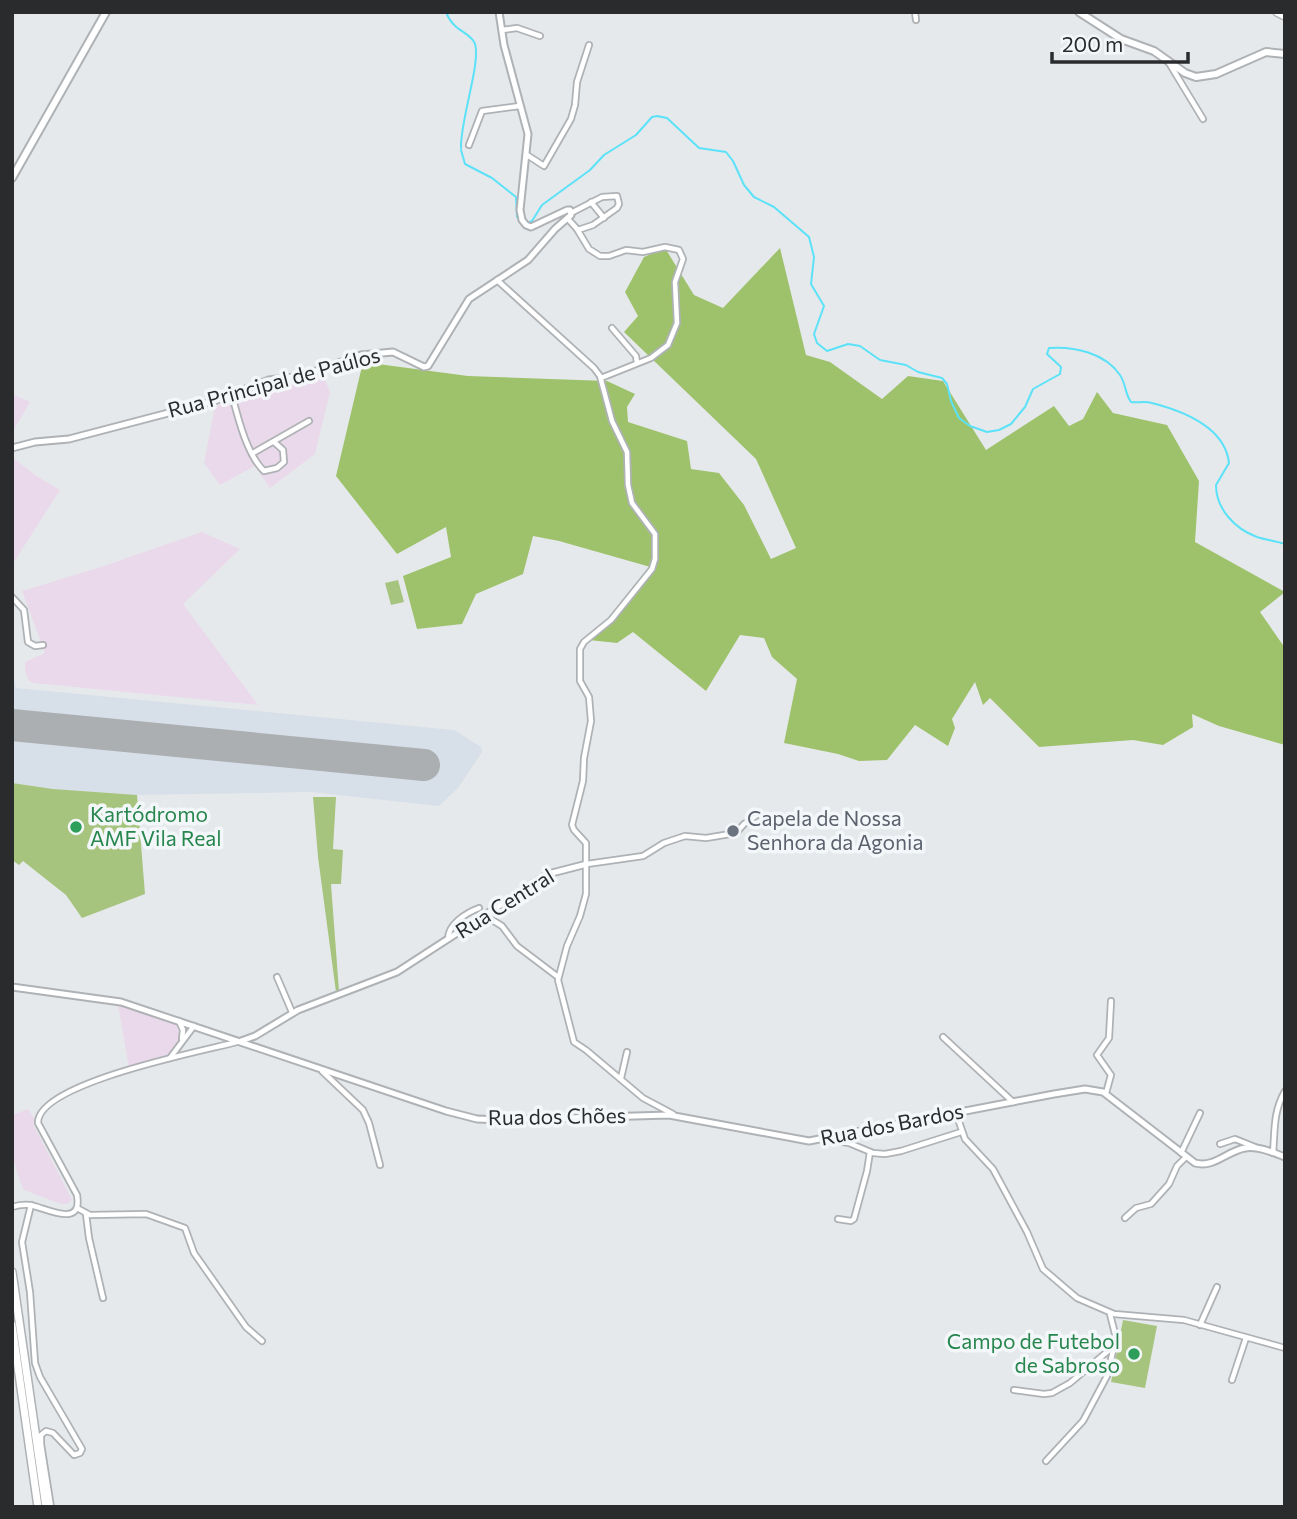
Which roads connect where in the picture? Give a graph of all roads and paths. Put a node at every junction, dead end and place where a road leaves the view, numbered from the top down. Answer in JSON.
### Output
{"nodes":[{"id":1,"x":106,"y":12,"type":"edge"},
{"id":2,"x":499,"y":12,"type":"edge"},
{"id":3,"x":915,"y":12,"type":"edge"},
{"id":4,"x":1079,"y":12,"type":"edge"},
{"id":5,"x":1277,"y":12,"type":"edge"},
{"id":6,"x":1285,"y":16,"type":"edge"},
{"id":7,"x":916,"y":20,"type":"dead end"},
{"id":8,"x":502,"y":30,"type":"junction"},
{"id":9,"x":540,"y":36,"type":"dead end"},
{"id":10,"x":589,"y":45,"type":"dead end"},
{"id":11,"x":1285,"y":54,"type":"edge"},
{"id":12,"x":1167,"y":59,"type":"junction"},
{"id":13,"x":520,"y":106,"type":"junction"},
{"id":14,"x":1203,"y":119,"type":"dead end"},
{"id":15,"x":469,"y":145,"type":"dead end"},
{"id":16,"x":527,"y":155,"type":"junction"},
{"id":17,"x":12,"y":178,"type":"edge"},
{"id":18,"x":591,"y":202,"type":"junction"},
{"id":19,"x":570,"y":216,"type":"junction"},
{"id":20,"x":604,"y":218,"type":"junction"},
{"id":21,"x":577,"y":229,"type":"junction"},
{"id":22,"x":497,"y":280,"type":"junction"},
{"id":23,"x":612,"y":328,"type":"dead end"},
{"id":24,"x":637,"y":363,"type":"junction"},
{"id":25,"x":601,"y":378,"type":"junction"},
{"id":26,"x":232,"y":395,"type":"junction"},
{"id":27,"x":309,"y":421,"type":"dead end"},
{"id":28,"x":274,"y":442,"type":"junction"},
{"id":29,"x":12,"y":448,"type":"edge"},
{"id":30,"x":253,"y":453,"type":"junction"},
{"id":31,"x":12,"y":597,"type":"edge"},
{"id":32,"x":43,"y":645,"type":"dead end"},
{"id":33,"x":757,"y":815,"type":"dead end"},
{"id":34,"x":587,"y":864,"type":"junction"},
{"id":35,"x":479,"y":908,"type":"dead end"},
{"id":36,"x":484,"y":915,"type":"junction"},
{"id":37,"x":448,"y":939,"type":"junction"},
{"id":38,"x":277,"y":977,"type":"dead end"},
{"id":39,"x":558,"y":977,"type":"junction"},
{"id":40,"x":12,"y":987,"type":"edge"},
{"id":41,"x":1111,"y":1001,"type":"dead end"},
{"id":42,"x":292,"y":1012,"type":"junction"},
{"id":43,"x":179,"y":1020,"type":"junction"},
{"id":44,"x":194,"y":1026,"type":"junction"},
{"id":45,"x":261,"y":1032,"type":"junction"},
{"id":46,"x":943,"y":1037,"type":"dead end"},
{"id":47,"x":182,"y":1041,"type":"junction"},
{"id":48,"x":241,"y":1041,"type":"junction"},
{"id":49,"x":256,"y":1046,"type":"junction"},
{"id":50,"x":627,"y":1052,"type":"dead end"},
{"id":51,"x":168,"y":1060,"type":"junction"},
{"id":52,"x":318,"y":1068,"type":"junction"},
{"id":53,"x":621,"y":1079,"type":"junction"},
{"id":54,"x":1285,"y":1091,"type":"edge"},
{"id":55,"x":1106,"y":1093,"type":"junction"},
{"id":56,"x":1013,"y":1102,"type":"junction"},
{"id":57,"x":956,"y":1113,"type":"junction"},
{"id":58,"x":1200,"y":1113,"type":"dead end"},
{"id":59,"x":674,"y":1115,"type":"junction"},
{"id":60,"x":961,"y":1132,"type":"junction"},
{"id":61,"x":771,"y":1133,"type":"joint"},
{"id":62,"x":822,"y":1139,"type":"junction"},
{"id":63,"x":1220,"y":1144,"type":"dead end"},
{"id":64,"x":1259,"y":1149,"type":"junction"},
{"id":65,"x":870,"y":1152,"type":"junction"},
{"id":66,"x":1273,"y":1153,"type":"junction"},
{"id":67,"x":1183,"y":1155,"type":"junction"},
{"id":68,"x":1285,"y":1157,"type":"edge"},
{"id":69,"x":380,"y":1165,"type":"dead end"},
{"id":70,"x":31,"y":1205,"type":"junction"},
{"id":71,"x":12,"y":1207,"type":"edge"},
{"id":72,"x":77,"y":1208,"type":"junction"},
{"id":73,"x":86,"y":1214,"type":"junction"},
{"id":74,"x":1125,"y":1218,"type":"dead end"},
{"id":75,"x":838,"y":1219,"type":"dead end"},
{"id":76,"x":12,"y":1272,"type":"edge"},
{"id":77,"x":1217,"y":1287,"type":"dead end"},
{"id":78,"x":103,"y":1298,"type":"dead end"},
{"id":79,"x":1110,"y":1313,"type":"junction"},
{"id":80,"x":12,"y":1325,"type":"edge"},
{"id":81,"x":1200,"y":1325,"type":"junction"},
{"id":82,"x":1246,"y":1338,"type":"junction"},
{"id":83,"x":262,"y":1341,"type":"dead end"},
{"id":84,"x":1114,"y":1346,"type":"junction"},
{"id":85,"x":1285,"y":1348,"type":"edge"},
{"id":86,"x":1232,"y":1380,"type":"dead end"},
{"id":87,"x":1014,"y":1390,"type":"dead end"},
{"id":88,"x":27,"y":1405,"type":"junction"},
{"id":89,"x":1046,"y":1461,"type":"dead end"},
{"id":90,"x":38,"y":1507,"type":"edge"},
{"id":91,"x":46,"y":1507,"type":"edge"},
{"id":92,"x":51,"y":1507,"type":"edge"}],
"edges":[{"from":1,"to":17,"type":"main road"},
{"from":2,"to":8,"type":"main road"},
{"from":3,"to":7,"type":"street"},
{"from":4,"to":12,"type":"main road"},
{"from":5,"to":6,"type":"highway"},
{"from":8,"to":9,"type":"street"},
{"from":8,"to":13,"type":"main road"},
{"from":10,"to":16,"type":"street"},
{"from":11,"to":12,"type":"main road"},
{"from":12,"to":14,"type":"street"},
{"from":13,"to":15,"type":"street"},
{"from":13,"to":16,"type":"main road"},
{"from":16,"to":19,"type":"main road"},
{"from":18,"to":19,"type":"street"},
{"from":18,"to":20,"type":"street"},
{"from":18,"to":20,"type":"street"},
{"from":19,"to":21,"type":"street"},
{"from":19,"to":22,"type":"main road","name":"Rua Principal de Paúlos"},
{"from":20,"to":21,"type":"street"},
{"from":21,"to":24,"type":"street"},
{"from":22,"to":25,"type":"street"},
{"from":22,"to":26,"type":"main road","name":"Rua Principal de Paúlos"},
{"from":23,"to":24,"type":"street"},
{"from":24,"to":25,"type":"street"},
{"from":25,"to":34,"type":"street"},
{"from":26,"to":29,"type":"main road","name":"Rua Principal de Paúlos"},
{"from":26,"to":30,"type":"street"},
{"from":27,"to":28,"type":"street"},
{"from":28,"to":30,"type":"street"},
{"from":28,"to":30,"type":"street"},
{"from":31,"to":32,"type":"street"},
{"from":33,"to":34,"type":"street","name":"Rua Central"},
{"from":34,"to":36,"type":"main road","name":"Rua Central"},
{"from":34,"to":39,"type":"street"},
{"from":35,"to":37,"type":"street"},
{"from":36,"to":37,"type":"main road","name":"Rua Central"},
{"from":36,"to":39,"type":"street"},
{"from":37,"to":42,"type":"main road","name":"Rua Central"},
{"from":38,"to":42,"type":"street"},
{"from":39,"to":53,"type":"street"},
{"from":40,"to":43,"type":"main road","name":"Rua dos Chões"},
{"from":41,"to":55,"type":"street"},
{"from":42,"to":45,"type":"main road","name":"Rua Central"},
{"from":43,"to":44,"type":"main road","name":"Rua dos Chões"},
{"from":43,"to":47,"type":"street"},
{"from":44,"to":47,"type":"street"},
{"from":44,"to":48,"type":"main road","name":"Rua dos Chões"},
{"from":45,"to":48,"type":"main road","name":"Rua Central"},
{"from":45,"to":49,"type":"main road"},
{"from":46,"to":56,"type":"street"},
{"from":47,"to":51,"type":"street"},
{"from":48,"to":49,"type":"main road","name":"Rua dos Chões"},
{"from":48,"to":51,"type":"street"},
{"from":49,"to":52,"type":"main road","name":"Rua dos Chões"},
{"from":50,"to":53,"type":"street"},
{"from":51,"to":72,"type":"street"},
{"from":52,"to":59,"type":"main road","name":"Rua dos Chões"},
{"from":52,"to":69,"type":"street"},
{"from":53,"to":59,"type":"street"},
{"from":54,"to":66,"type":"street"},
{"from":55,"to":56,"type":"main road","name":"Rua dos Bardos"},
{"from":55,"to":67,"type":"main road"},
{"from":56,"to":57,"type":"main road","name":"Rua dos Bardos"},
{"from":57,"to":60,"type":"street"},
{"from":57,"to":62,"type":"main road","name":"Rua dos Bardos"},
{"from":58,"to":67,"type":"street"},
{"from":59,"to":61,"type":"main road","name":"Rua dos Chões"},
{"from":60,"to":65,"type":"street"},
{"from":60,"to":79,"type":"street"},
{"from":61,"to":62,"type":"main road","name":"Rua dos Bardos"},
{"from":62,"to":65,"type":"street"},
{"from":63,"to":64,"type":"street"},
{"from":64,"to":66,"type":"main road"},
{"from":64,"to":67,"type":"main road"},
{"from":65,"to":75,"type":"street"},
{"from":66,"to":68,"type":"main road"},
{"from":67,"to":74,"type":"street"},
{"from":70,"to":71,"type":"street"},
{"from":70,"to":72,"type":"street"},
{"from":70,"to":92,"type":"street"},
{"from":72,"to":73,"type":"street"},
{"from":73,"to":78,"type":"street"},
{"from":73,"to":83,"type":"street"},
{"from":76,"to":88,"type":"highway"},
{"from":77,"to":81,"type":"street"},
{"from":79,"to":81,"type":"street"},
{"from":79,"to":84,"type":"street"},
{"from":80,"to":88,"type":"highway"},
{"from":81,"to":82,"type":"street"},
{"from":82,"to":85,"type":"street"},
{"from":82,"to":86,"type":"street"},
{"from":84,"to":87,"type":"street"},
{"from":84,"to":89,"type":"street"},
{"from":88,"to":90,"type":"highway"},
{"from":88,"to":91,"type":"highway"}]}
